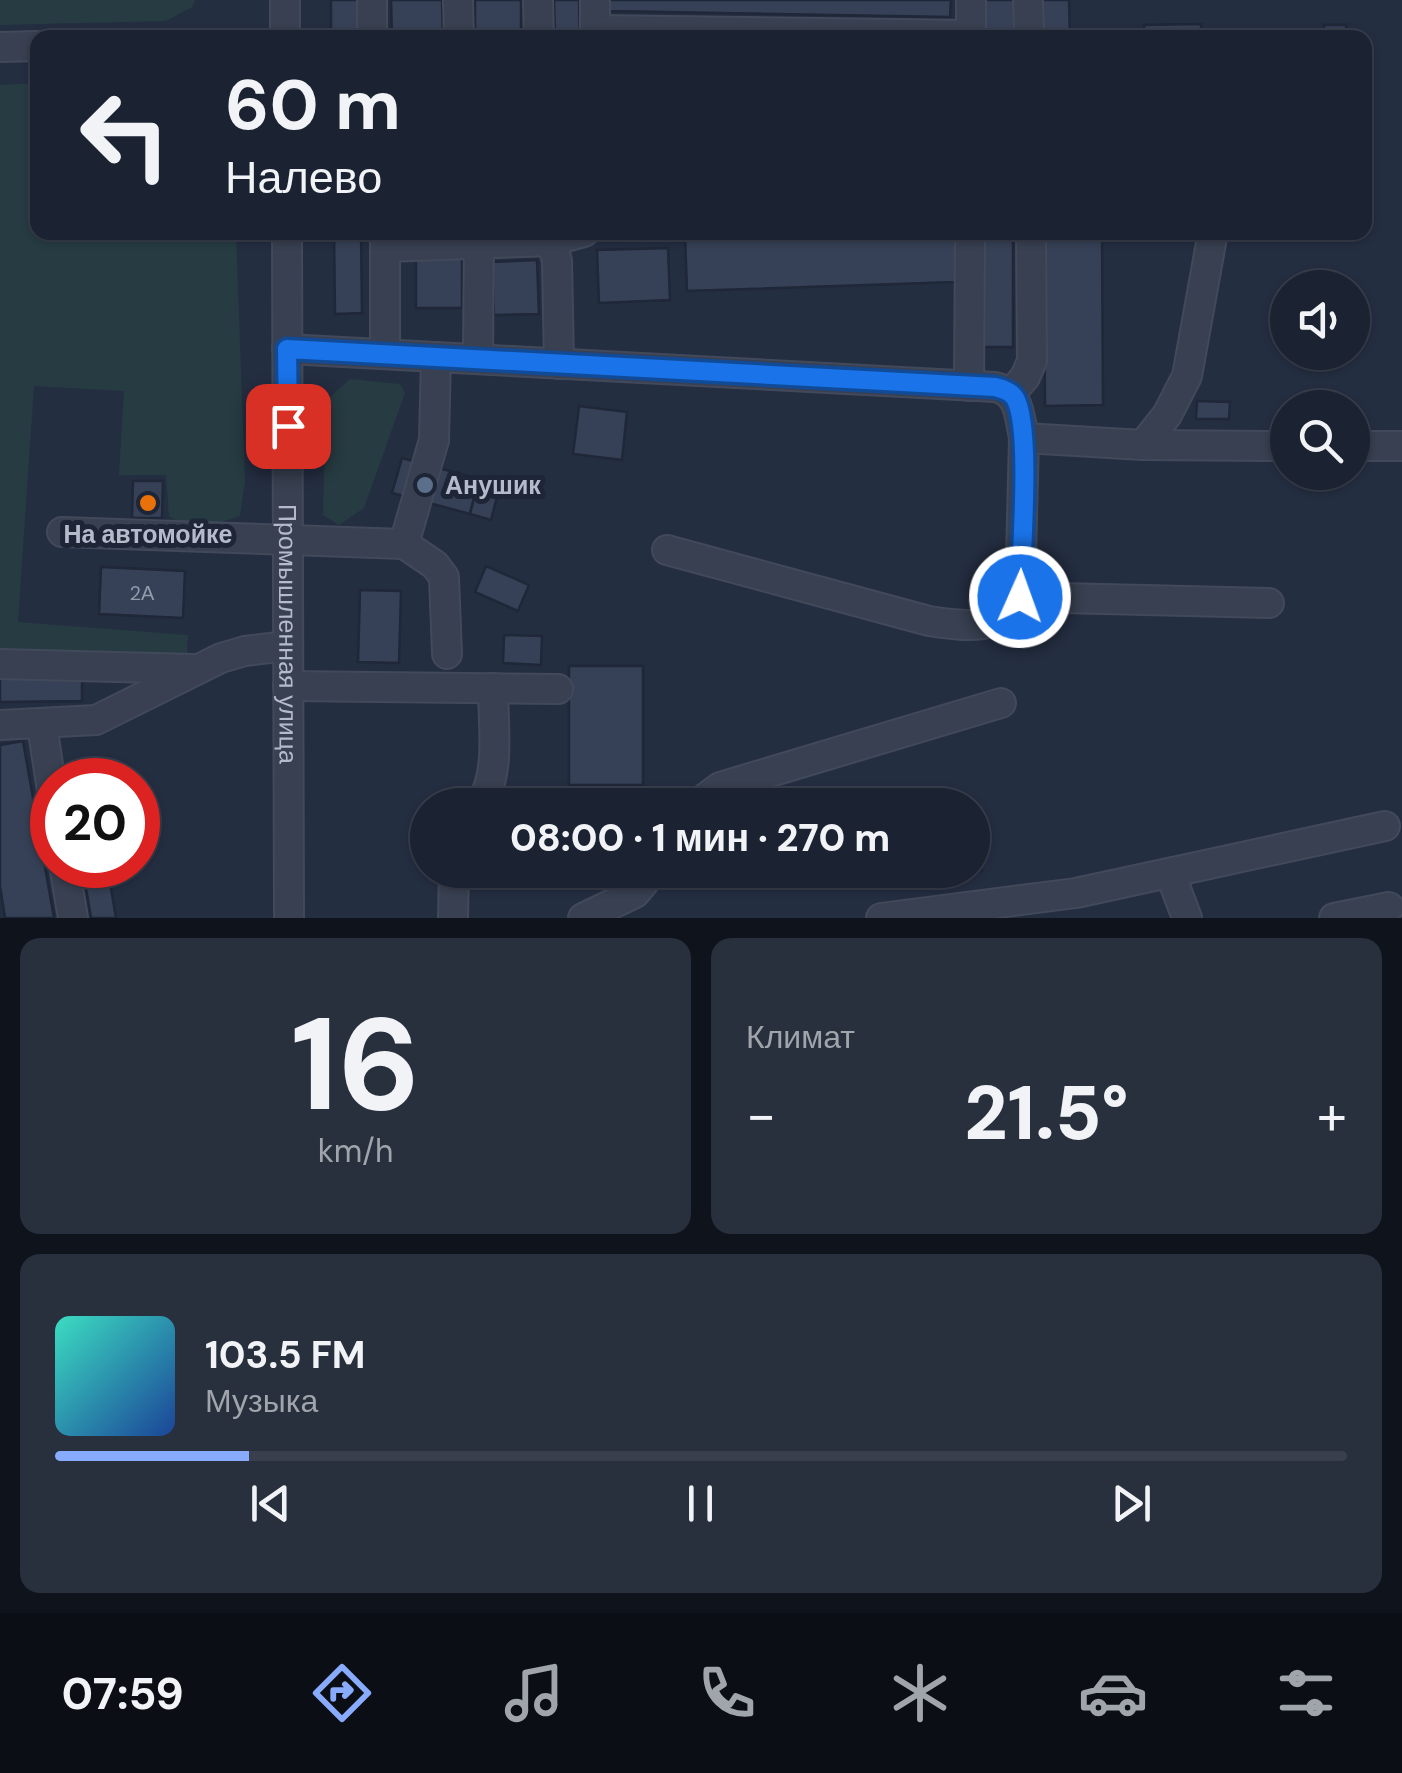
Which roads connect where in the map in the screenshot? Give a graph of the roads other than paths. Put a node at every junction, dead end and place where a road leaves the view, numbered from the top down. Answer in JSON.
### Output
{"nodes":[{"id":1,"x":285,"y":0,"type":"edge"},
{"id":2,"x":372,"y":0,"type":"edge"},
{"id":3,"x":458,"y":0,"type":"edge"},
{"id":4,"x":538,"y":0,"type":"edge"},
{"id":5,"x":595,"y":0,"type":"edge"},
{"id":6,"x":971,"y":0,"type":"edge"},
{"id":7,"x":1028,"y":0,"type":"edge"},
{"id":8,"x":285,"y":30,"type":"edge"},
{"id":9,"x":372,"y":30,"type":"edge"},
{"id":10,"x":458,"y":30,"type":"edge"},
{"id":11,"x":539,"y":30,"type":"edge"},
{"id":12,"x":595,"y":30,"type":"edge"},
{"id":13,"x":971,"y":30,"type":"edge"},
{"id":14,"x":1028,"y":30,"type":"edge"},
{"id":15,"x":30,"y":46,"type":"edge"},
{"id":16,"x":0,"y":47,"type":"edge"},
{"id":17,"x":286,"y":240,"type":"edge"},
{"id":18,"x":386,"y":240,"type":"edge"},
{"id":19,"x":479,"y":240,"type":"edge"},
{"id":20,"x":551,"y":240,"type":"edge"},
{"id":21,"x":970,"y":240,"type":"edge"},
{"id":22,"x":1031,"y":240,"type":"edge"},
{"id":23,"x":1212,"y":240,"type":"edge"},
{"id":24,"x":287,"y":349,"type":"junction"},
{"id":25,"x":385,"y":354,"type":"junction"},
{"id":26,"x":436,"y":357,"type":"junction"},
{"id":27,"x":478,"y":360,"type":"junction"},
{"id":28,"x":559,"y":364,"type":"junction"},
{"id":29,"x":968,"y":386,"type":"junction"},
{"id":30,"x":1010,"y":394,"type":"junction"},
{"id":31,"x":1024,"y":438,"type":"junction"},
{"id":32,"x":1143,"y":445,"type":"junction"},
{"id":33,"x":1270,"y":446,"type":"edge"},
{"id":34,"x":1370,"y":446,"type":"edge"},
{"id":35,"x":1402,"y":446,"type":"edge"},
{"id":36,"x":62,"y":532,"type":"dead end"},
{"id":37,"x":288,"y":541,"type":"junction"},
{"id":38,"x":404,"y":544,"type":"junction"},
{"id":39,"x":667,"y":550,"type":"dead end"},
{"id":40,"x":1020,"y":597,"type":"junction"},
{"id":41,"x":1269,"y":603,"type":"dead end"},
{"id":42,"x":288,"y":646,"type":"junction"},
{"id":43,"x":446,"y":654,"type":"dead end"},
{"id":44,"x":0,"y":664,"type":"edge"},
{"id":45,"x":200,"y":669,"type":"junction"},
{"id":46,"x":288,"y":686,"type":"junction"},
{"id":47,"x":493,"y":688,"type":"junction"},
{"id":48,"x":558,"y":689,"type":"dead end"},
{"id":49,"x":1000,"y":703,"type":"dead end"},
{"id":50,"x":0,"y":725,"type":"edge"},
{"id":51,"x":42,"y":725,"type":"junction"},
{"id":52,"x":47,"y":758,"type":"edge"},
{"id":53,"x":487,"y":788,"type":"edge"},
{"id":54,"x":719,"y":788,"type":"edge"},
{"id":55,"x":1385,"y":826,"type":"dead end"},
{"id":56,"x":1170,"y":873,"type":"junction"},
{"id":57,"x":68,"y":888,"type":"edge"},
{"id":58,"x":454,"y":888,"type":"edge"},
{"id":59,"x":639,"y":888,"type":"edge"},
{"id":60,"x":1388,"y":908,"type":"dead end"},
{"id":61,"x":955,"y":914,"type":"edge"},
{"id":62,"x":73,"y":918,"type":"edge"},
{"id":63,"x":290,"y":918,"type":"edge"},
{"id":64,"x":453,"y":918,"type":"edge"},
{"id":65,"x":582,"y":918,"type":"edge"},
{"id":66,"x":881,"y":918,"type":"edge"},
{"id":67,"x":1186,"y":918,"type":"edge"},
{"id":68,"x":1334,"y":918,"type":"edge"}],
"edges":[{"from":1,"to":8,"type":"street"},
{"from":2,"to":9,"type":"street"},
{"from":3,"to":10,"type":"street"},
{"from":4,"to":11,"type":"street"},
{"from":5,"to":12,"type":"street"},
{"from":6,"to":13,"type":"street"},
{"from":7,"to":14,"type":"street"},
{"from":15,"to":16,"type":"street"},
{"from":17,"to":24,"type":"street","name":"Промышленная улица"},
{"from":18,"to":25,"type":"street"},
{"from":19,"to":27,"type":"street"},
{"from":20,"to":28,"type":"street"},
{"from":21,"to":29,"type":"street"},
{"from":22,"to":30,"type":"street"},
{"from":23,"to":32,"type":"street"},
{"from":24,"to":25,"type":"street"},
{"from":24,"to":37,"type":"street","name":"Промышленная улица"},
{"from":25,"to":26,"type":"street"},
{"from":26,"to":27,"type":"street"},
{"from":26,"to":38,"type":"street"},
{"from":27,"to":28,"type":"street"},
{"from":28,"to":29,"type":"street"},
{"from":29,"to":30,"type":"street"},
{"from":30,"to":31,"type":"street"},
{"from":31,"to":32,"type":"street"},
{"from":31,"to":40,"type":"street"},
{"from":32,"to":33,"type":"street"},
{"from":34,"to":35,"type":"street"},
{"from":36,"to":37,"type":"street"},
{"from":37,"to":38,"type":"street"},
{"from":37,"to":42,"type":"street","name":"Промышленная улица"},
{"from":38,"to":43,"type":"street"},
{"from":39,"to":40,"type":"street"},
{"from":40,"to":41,"type":"street"},
{"from":42,"to":45,"type":"street"},
{"from":42,"to":46,"type":"street","name":"Промышленная улица"},
{"from":44,"to":45,"type":"street"},
{"from":45,"to":51,"type":"street"},
{"from":46,"to":47,"type":"street"},
{"from":46,"to":63,"type":"street","name":"Промышленная улица"},
{"from":47,"to":48,"type":"street"},
{"from":47,"to":53,"type":"street"},
{"from":49,"to":54,"type":"street"},
{"from":50,"to":51,"type":"street"},
{"from":51,"to":52,"type":"street"},
{"from":55,"to":56,"type":"street"},
{"from":56,"to":61,"type":"street"},
{"from":56,"to":67,"type":"street"},
{"from":57,"to":62,"type":"street"},
{"from":58,"to":64,"type":"street"},
{"from":59,"to":65,"type":"street"},
{"from":60,"to":68,"type":"street"},
{"from":61,"to":66,"type":"street"}]}
